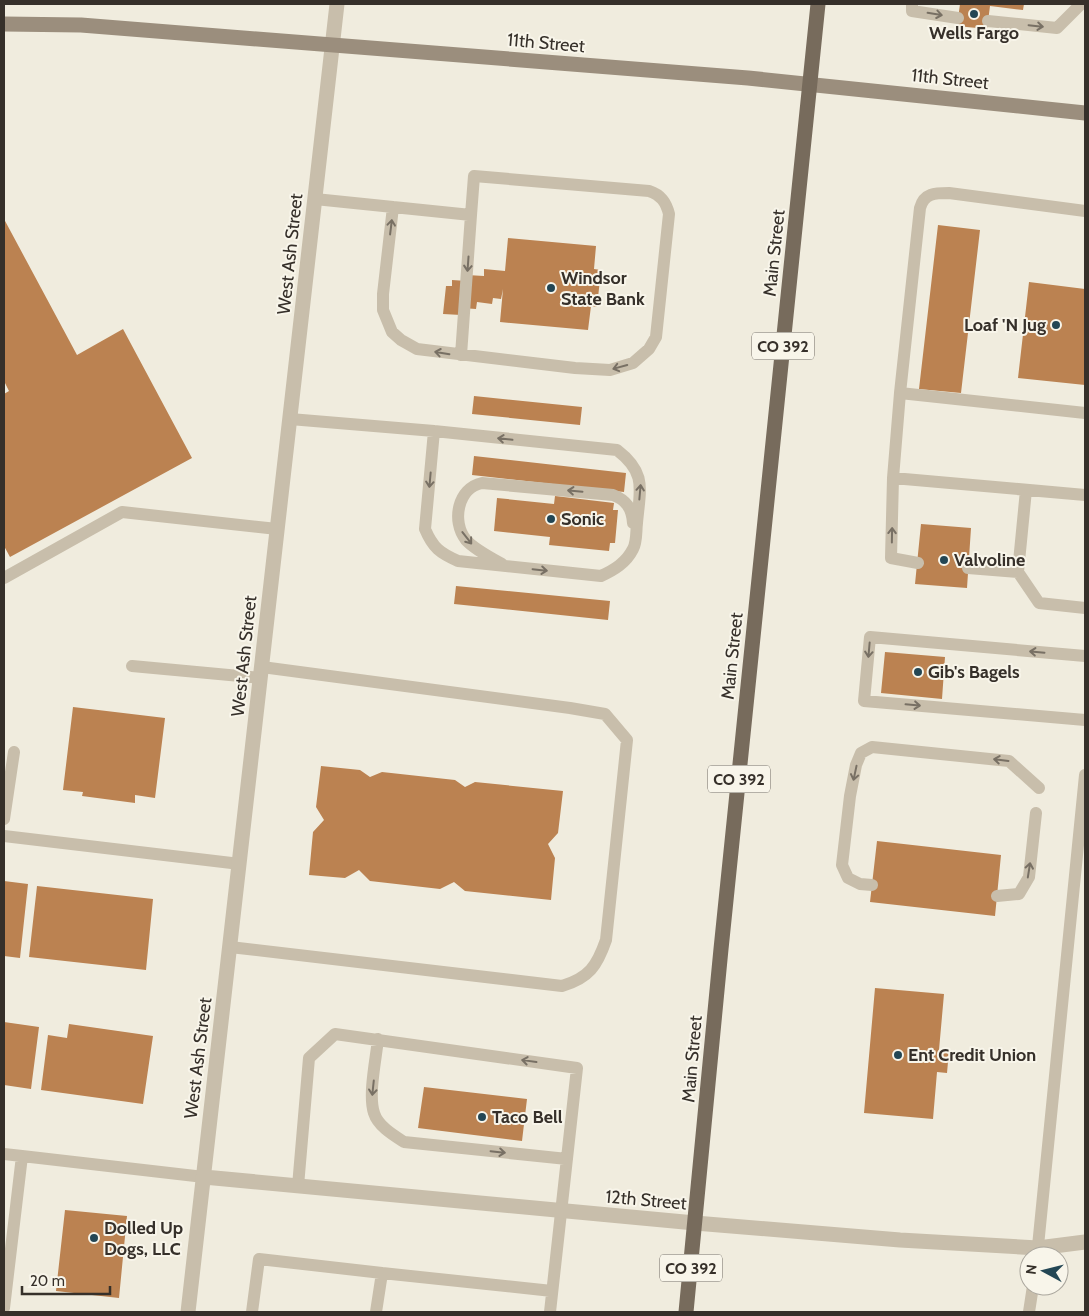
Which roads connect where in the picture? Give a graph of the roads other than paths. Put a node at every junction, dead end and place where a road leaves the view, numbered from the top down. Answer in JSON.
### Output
{"nodes":[{"id":1,"x":337,"y":4,"type":"edge"},
{"id":2,"x":818,"y":4,"type":"edge"},
{"id":3,"x":1081,"y":4,"type":"edge"},
{"id":4,"x":912,"y":7,"type":"edge"},
{"id":5,"x":958,"y":18,"type":"dead end"},
{"id":6,"x":988,"y":21,"type":"dead end"},
{"id":7,"x":4,"y":24,"type":"edge"},
{"id":8,"x":332,"y":45,"type":"junction"},
{"id":9,"x":810,"y":84,"type":"junction"},
{"id":10,"x":1085,"y":113,"type":"edge"},
{"id":11,"x":315,"y":198,"type":"junction"},
{"id":12,"x":393,"y":207,"type":"junction"},
{"id":13,"x":1085,"y":211,"type":"edge"},
{"id":14,"x":472,"y":215,"type":"junction"},
{"id":15,"x":461,"y":355,"type":"junction"},
{"id":16,"x":900,"y":393,"type":"junction"},
{"id":17,"x":1085,"y":413,"type":"edge"},
{"id":18,"x":290,"y":419,"type":"junction"},
{"id":19,"x":434,"y":431,"type":"junction"},
{"id":20,"x":893,"y":478,"type":"junction"},
{"id":21,"x":1026,"y":490,"type":"junction"},
{"id":22,"x":1085,"y":495,"type":"edge"},
{"id":23,"x":277,"y":529,"type":"junction"},
{"id":24,"x":634,"y":548,"type":"junction"},
{"id":25,"x":918,"y":563,"type":"dead end"},
{"id":26,"x":506,"y":566,"type":"junction"},
{"id":27,"x":968,"y":568,"type":"dead end"},
{"id":28,"x":1018,"y":572,"type":"junction"},
{"id":29,"x":4,"y":578,"type":"edge"},
{"id":30,"x":1085,"y":608,"type":"edge"},
{"id":31,"x":1085,"y":656,"type":"edge"},
{"id":32,"x":132,"y":666,"type":"dead end"},
{"id":33,"x":261,"y":672,"type":"junction"},
{"id":34,"x":1085,"y":720,"type":"edge"},
{"id":35,"x":14,"y":752,"type":"dead end"},
{"id":36,"x":1085,"y":775,"type":"edge"},
{"id":37,"x":1039,"y":788,"type":"dead end"},
{"id":38,"x":1036,"y":813,"type":"dead end"},
{"id":39,"x":4,"y":819,"type":"edge"},
{"id":40,"x":4,"y":836,"type":"edge"},
{"id":41,"x":1081,"y":862,"type":"edge"},
{"id":42,"x":240,"y":864,"type":"junction"},
{"id":43,"x":872,"y":885,"type":"dead end"},
{"id":44,"x":996,"y":896,"type":"dead end"},
{"id":45,"x":230,"y":947,"type":"junction"},
{"id":46,"x":378,"y":1039,"type":"junction"},
{"id":47,"x":4,"y":1154,"type":"edge"},
{"id":48,"x":22,"y":1156,"type":"junction"},
{"id":49,"x":567,"y":1159,"type":"junction"},
{"id":50,"x":204,"y":1177,"type":"junction"},
{"id":51,"x":298,"y":1186,"type":"junction"},
{"id":52,"x":561,"y":1210,"type":"junction"},
{"id":53,"x":695,"y":1223,"type":"junction"},
{"id":54,"x":1085,"y":1242,"type":"edge"},
{"id":55,"x":1038,"y":1246,"type":"edge"},
{"id":56,"x":1066,"y":1246,"type":"edge"},
{"id":57,"x":1019,"y":1250,"type":"edge"},
{"id":58,"x":382,"y":1272,"type":"junction"},
{"id":59,"x":552,"y":1291,"type":"junction"},
{"id":60,"x":1031,"y":1296,"type":"edge"},
{"id":61,"x":4,"y":1308,"type":"edge"},
{"id":62,"x":188,"y":1312,"type":"edge"},
{"id":63,"x":252,"y":1312,"type":"edge"},
{"id":64,"x":376,"y":1312,"type":"edge"},
{"id":65,"x":550,"y":1312,"type":"edge"},
{"id":66,"x":686,"y":1312,"type":"edge"},
{"id":67,"x":1029,"y":1312,"type":"edge"}],
"edges":[{"from":1,"to":8,"type":"street","name":"West Ash Street"},
{"from":2,"to":9,"type":"main road","name":"Main Street","number":"CO 392"},
{"from":6,"to":3,"type":"lane","one_way":true},
{"from":4,"to":5,"type":"lane","one_way":true},
{"from":7,"to":8,"type":"street","name":"11th Street"},
{"from":8,"to":9,"type":"street","name":"11th Street"},
{"from":8,"to":11,"type":"street","name":"West Ash Street"},
{"from":9,"to":10,"type":"street","name":"11th Street"},
{"from":9,"to":53,"type":"main road","name":"Main Street","number":"CO 392"},
{"from":11,"to":12,"type":"lane"},
{"from":11,"to":18,"type":"street","name":"West Ash Street"},
{"from":12,"to":14,"type":"lane"},
{"from":15,"to":12,"type":"lane","one_way":true},
{"from":13,"to":16,"type":"lane"},
{"from":14,"to":15,"type":"lane","one_way":true},
{"from":14,"to":15,"type":"lane","one_way":true},
{"from":16,"to":17,"type":"lane"},
{"from":16,"to":20,"type":"lane"},
{"from":18,"to":19,"type":"lane"},
{"from":18,"to":23,"type":"street","name":"West Ash Street"},
{"from":24,"to":19,"type":"lane","one_way":true},
{"from":19,"to":26,"type":"lane","one_way":true},
{"from":20,"to":21,"type":"lane"},
{"from":25,"to":20,"type":"lane","one_way":true},
{"from":21,"to":22,"type":"lane"},
{"from":21,"to":28,"type":"lane"},
{"from":23,"to":29,"type":"lane"},
{"from":23,"to":33,"type":"street","name":"West Ash Street"},
{"from":26,"to":24,"type":"lane","one_way":true},
{"from":24,"to":26,"type":"lane","one_way":true},
{"from":27,"to":28,"type":"lane"},
{"from":28,"to":30,"type":"lane"},
{"from":31,"to":34,"type":"lane","one_way":true},
{"from":32,"to":33,"type":"lane"},
{"from":33,"to":42,"type":"street","name":"West Ash Street"},
{"from":33,"to":45,"type":"lane"},
{"from":35,"to":39,"type":"lane"},
{"from":36,"to":41,"type":"lane"},
{"from":37,"to":43,"type":"lane","one_way":true},
{"from":44,"to":38,"type":"lane","one_way":true},
{"from":40,"to":42,"type":"lane"},
{"from":41,"to":55,"type":"lane"},
{"from":42,"to":45,"type":"street","name":"West Ash Street"},
{"from":45,"to":50,"type":"street","name":"West Ash Street"},
{"from":46,"to":49,"type":"lane","one_way":true},
{"from":49,"to":46,"type":"lane","one_way":true},
{"from":46,"to":51,"type":"lane"},
{"from":47,"to":48,"type":"lane"},
{"from":48,"to":50,"type":"lane"},
{"from":48,"to":61,"type":"lane"},
{"from":49,"to":52,"type":"lane"},
{"from":50,"to":51,"type":"street","name":"12th Street"},
{"from":50,"to":62,"type":"street","name":"West Ash Street"},
{"from":51,"to":52,"type":"street","name":"12th Street"},
{"from":52,"to":53,"type":"street","name":"12th Street"},
{"from":52,"to":59,"type":"lane"},
{"from":53,"to":57,"type":"street","name":"12th Street"},
{"from":53,"to":66,"type":"main road","name":"Main Street","number":"CO 392"},
{"from":54,"to":56,"type":"street","name":"12th Street"},
{"from":58,"to":59,"type":"lane"},
{"from":58,"to":63,"type":"lane"},
{"from":58,"to":64,"type":"lane"},
{"from":59,"to":65,"type":"lane"},
{"from":60,"to":67,"type":"lane"}]}
